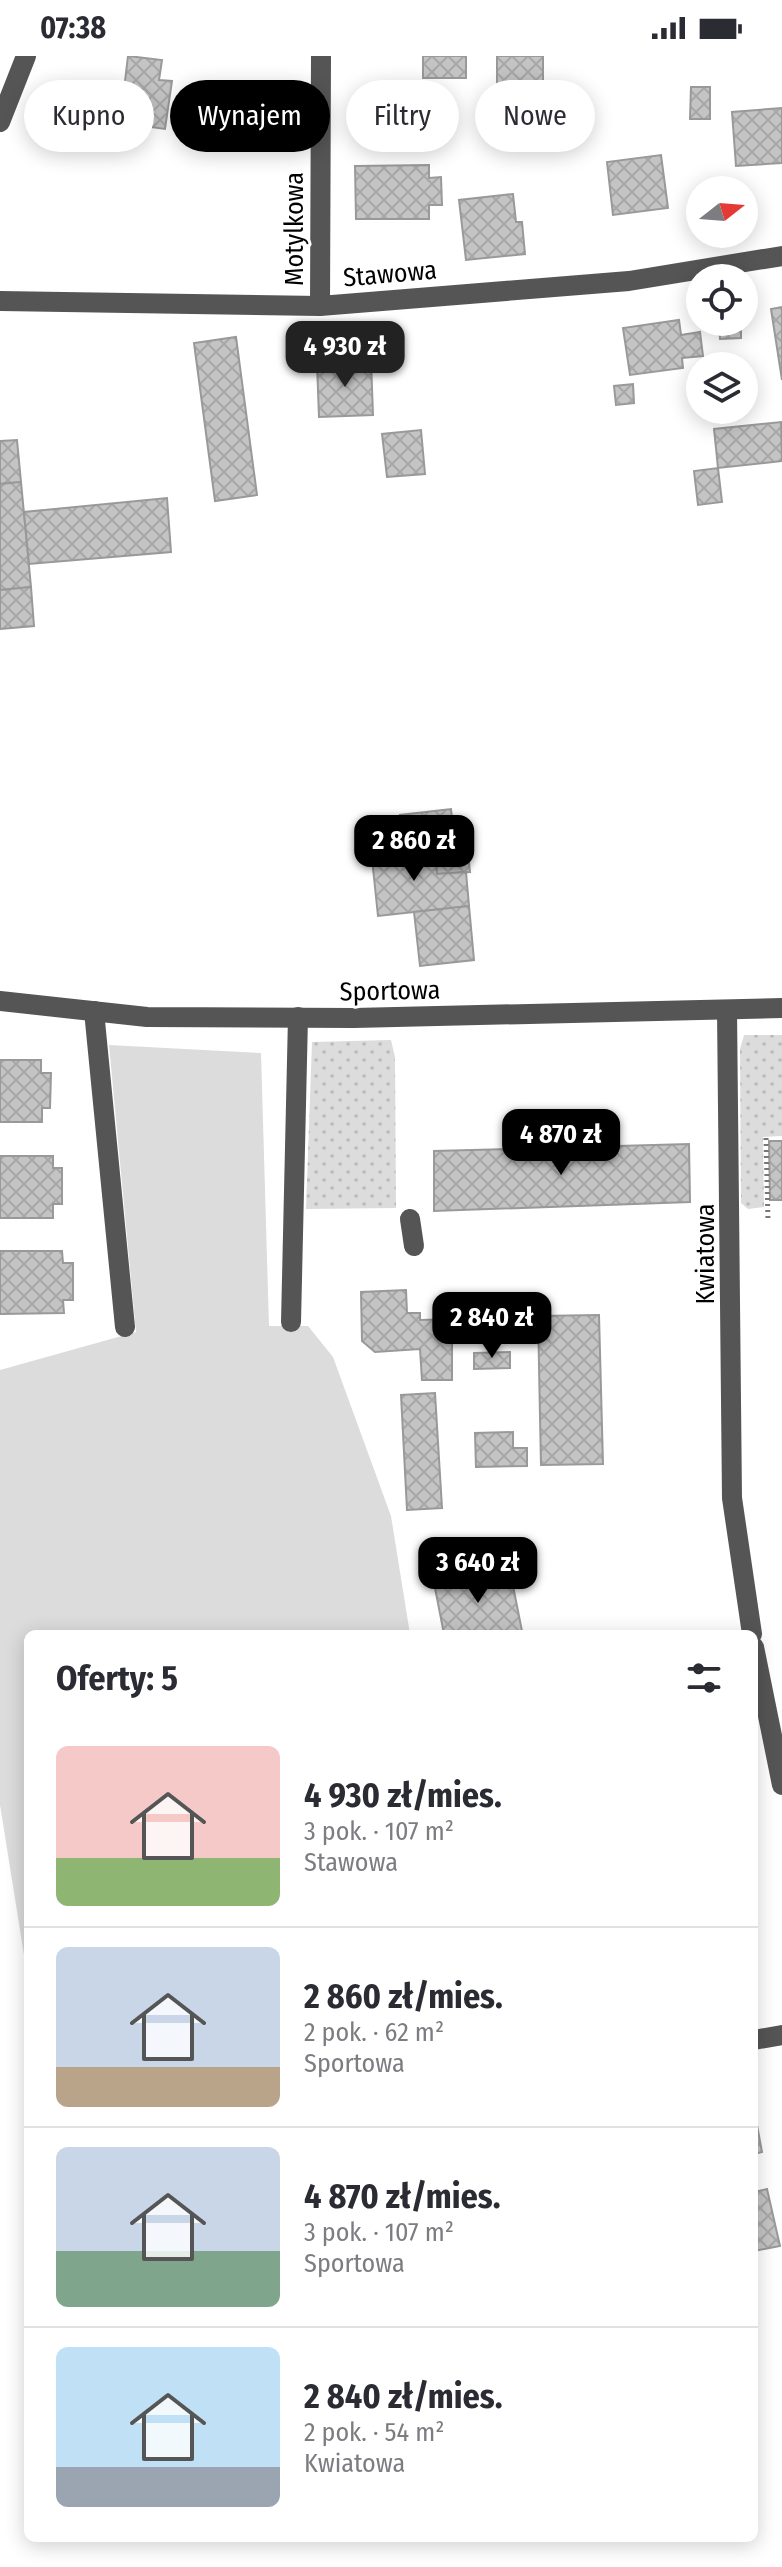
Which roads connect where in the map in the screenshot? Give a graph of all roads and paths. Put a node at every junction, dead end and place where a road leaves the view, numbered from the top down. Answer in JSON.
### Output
{"nodes":[{"id":1,"x":26,"y":56,"type":"edge"},
{"id":2,"x":321,"y":56,"type":"edge"},
{"id":3,"x":0,"y":122,"type":"edge"},
{"id":4,"x":782,"y":256,"type":"edge"},
{"id":5,"x":0,"y":301,"type":"edge"},
{"id":6,"x":320,"y":306,"type":"junction"},
{"id":7,"x":0,"y":1001,"type":"edge"},
{"id":8,"x":782,"y":1008,"type":"edge"},
{"id":9,"x":727,"y":1010,"type":"junction"},
{"id":10,"x":94,"y":1011,"type":"junction"},
{"id":11,"x":298,"y":1017,"type":"junction"},
{"id":12,"x":766,"y":1138,"type":"dead end"},
{"id":13,"x":410,"y":1219,"type":"dead end"},
{"id":14,"x":768,"y":1221,"type":"dead end"},
{"id":15,"x":414,"y":1246,"type":"dead end"},
{"id":16,"x":291,"y":1322,"type":"dead end"},
{"id":17,"x":125,"y":1327,"type":"dead end"},
{"id":18,"x":751,"y":1630,"type":"edge"},
{"id":19,"x":758,"y":1667,"type":"edge"},
{"id":20,"x":782,"y":1785,"type":"edge"},
{"id":21,"x":782,"y":2035,"type":"edge"},
{"id":22,"x":758,"y":2039,"type":"edge"}],
"edges":[{"from":1,"to":3,"type":"street"},
{"from":2,"to":6,"type":"street","name":"Motylkowa"},
{"from":4,"to":6,"type":"street","name":"Stawowa"},
{"from":5,"to":6,"type":"street","name":"Stawowa"},
{"from":7,"to":10,"type":"street","name":"Sportowa"},
{"from":8,"to":9,"type":"street","name":"Sportowa"},
{"from":9,"to":11,"type":"street","name":"Sportowa"},
{"from":9,"to":18,"type":"street","name":"Kwiatowa"},
{"from":10,"to":11,"type":"street","name":"Sportowa"},
{"from":10,"to":17,"type":"street"},
{"from":11,"to":16,"type":"street"},
{"from":12,"to":14,"type":"path"},
{"from":13,"to":15,"type":"street"},
{"from":19,"to":20,"type":"street"},
{"from":21,"to":22,"type":"street"}]}
